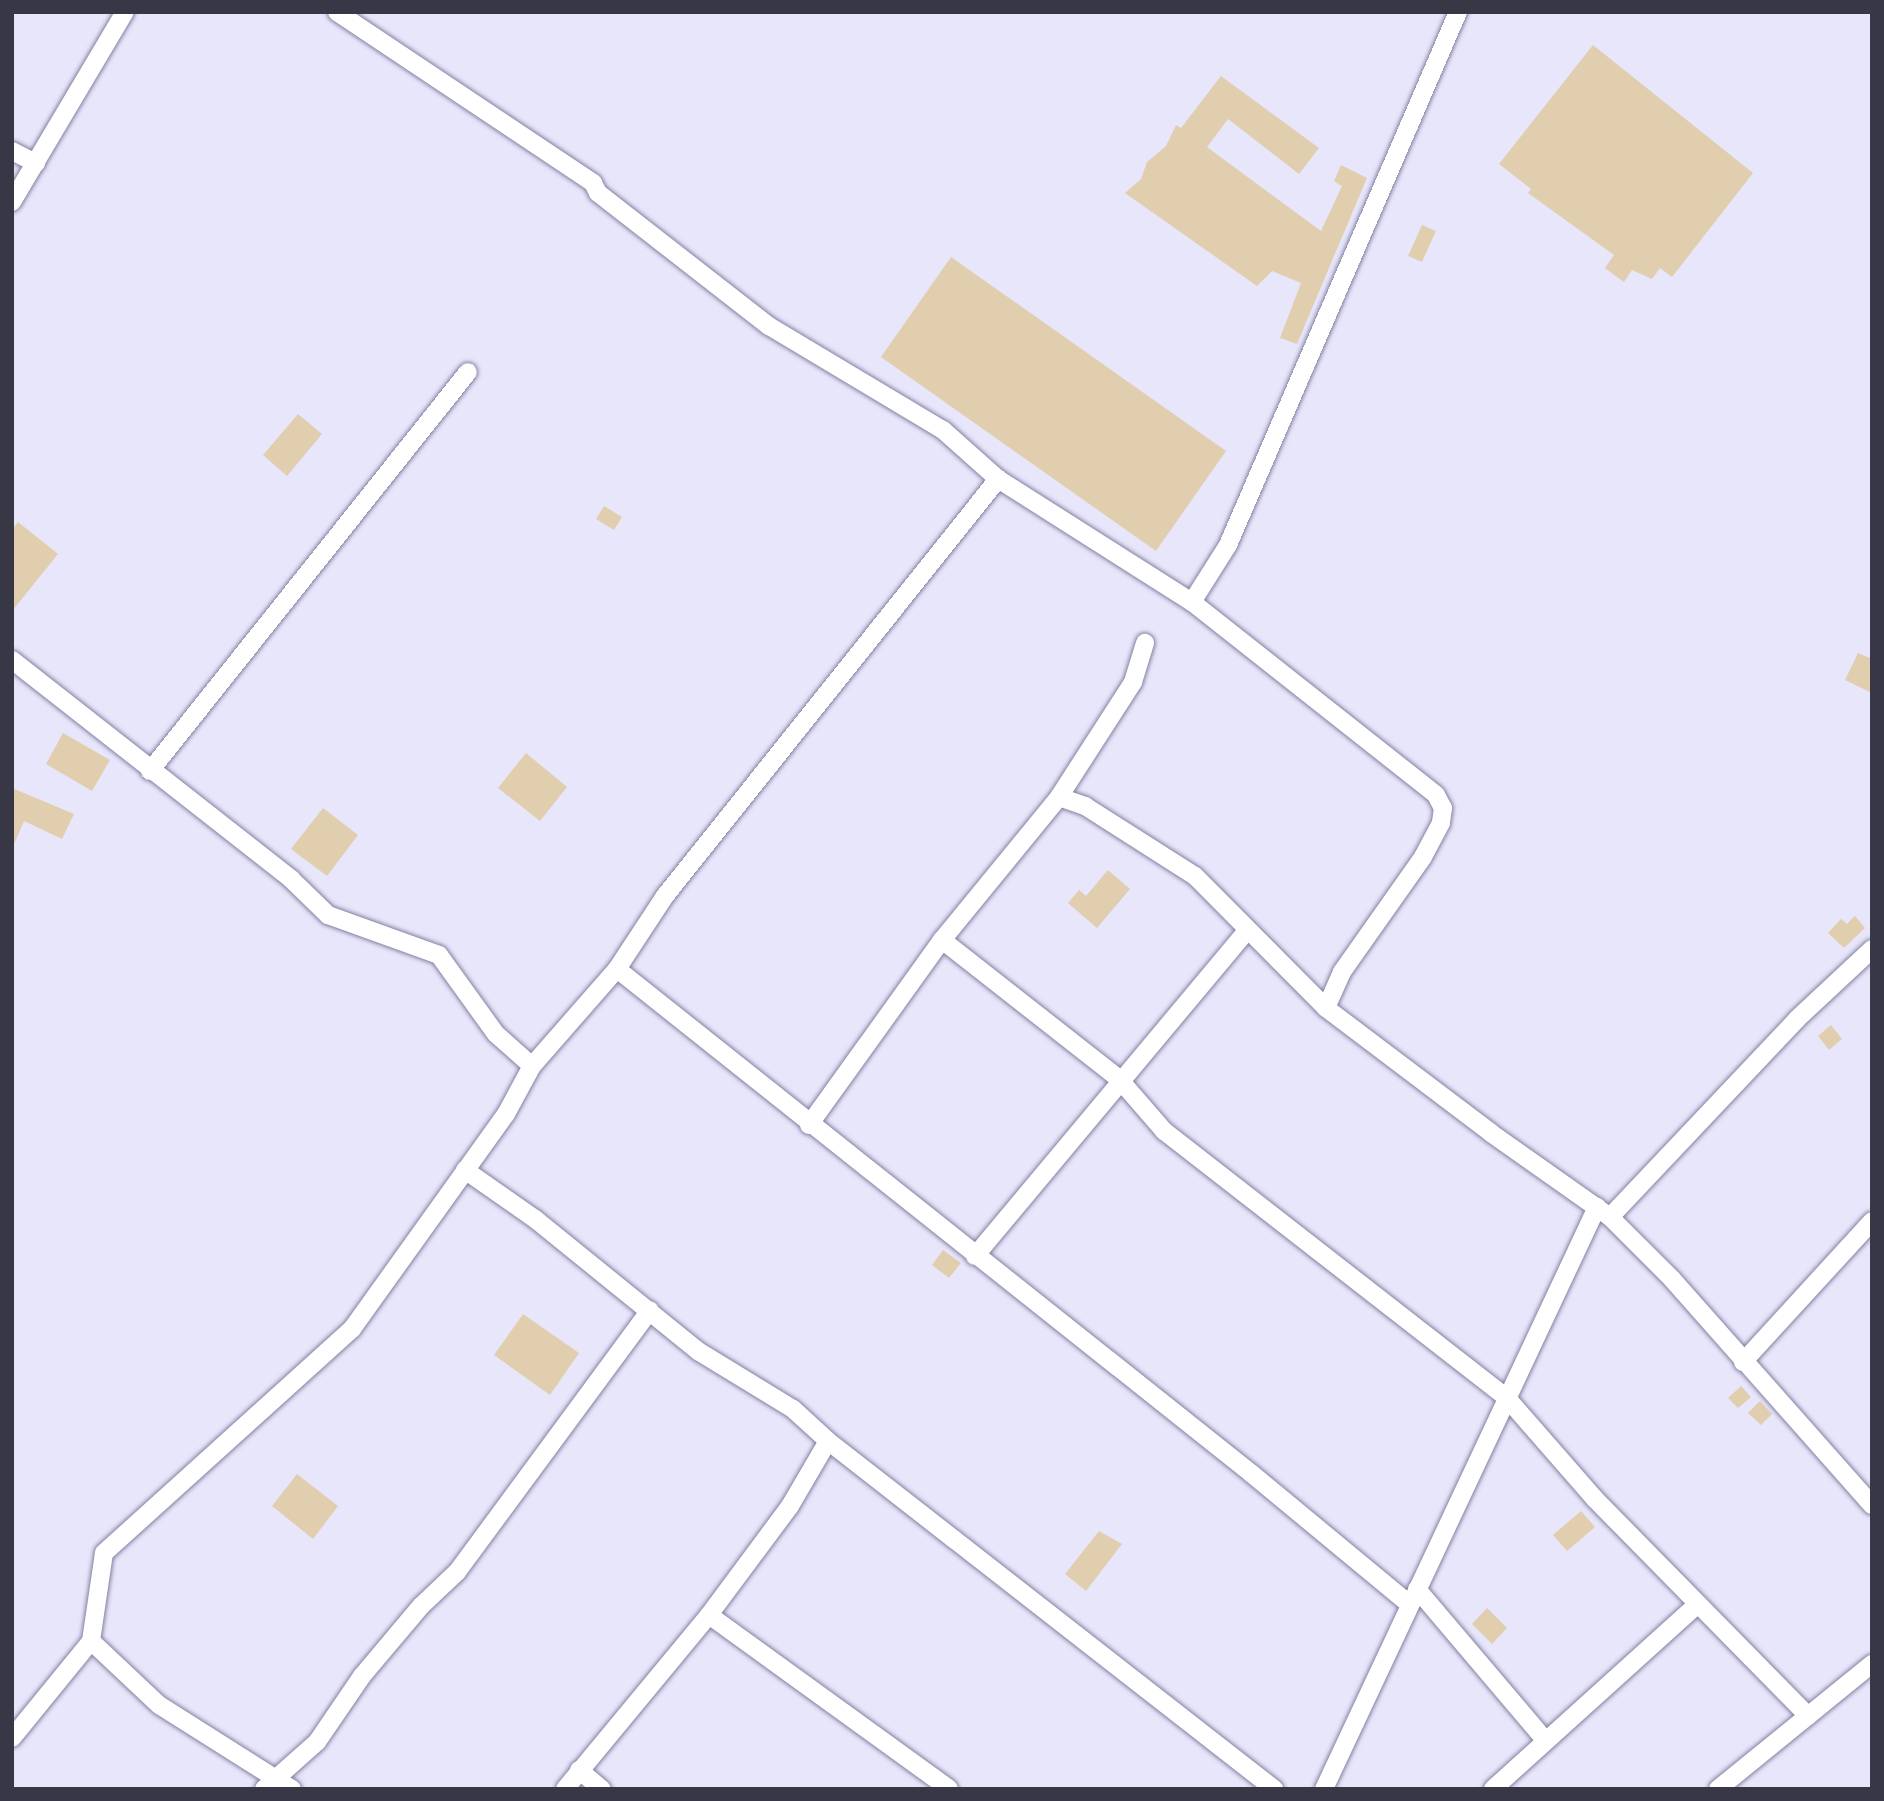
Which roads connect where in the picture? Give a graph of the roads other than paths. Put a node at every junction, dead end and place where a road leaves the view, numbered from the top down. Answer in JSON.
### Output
{"nodes":[{"id":1,"x":125,"y":12,"type":"edge"},
{"id":2,"x":337,"y":12,"type":"edge"},
{"id":3,"x":1458,"y":12,"type":"edge"},
{"id":4,"x":12,"y":151,"type":"edge"},
{"id":5,"x":36,"y":163,"type":"junction"},
{"id":6,"x":12,"y":202,"type":"edge"},
{"id":7,"x":468,"y":372,"type":"dead end"},
{"id":8,"x":998,"y":479,"type":"junction"},
{"id":9,"x":1192,"y":602,"type":"junction"},
{"id":10,"x":1145,"y":643,"type":"dead end"},
{"id":11,"x":12,"y":660,"type":"edge"},
{"id":12,"x":150,"y":771,"type":"junction"},
{"id":13,"x":1059,"y":797,"type":"junction"},
{"id":14,"x":1247,"y":931,"type":"junction"},
{"id":15,"x":942,"y":940,"type":"junction"},
{"id":16,"x":1872,"y":948,"type":"edge"},
{"id":17,"x":617,"y":969,"type":"junction"},
{"id":18,"x":1326,"y":1007,"type":"junction"},
{"id":19,"x":532,"y":1066,"type":"junction"},
{"id":20,"x":1119,"y":1080,"type":"junction"},
{"id":21,"x":809,"y":1125,"type":"junction"},
{"id":22,"x":465,"y":1170,"type":"junction"},
{"id":23,"x":1603,"y":1212,"type":"junction"},
{"id":24,"x":1872,"y":1221,"type":"edge"},
{"id":25,"x":975,"y":1256,"type":"junction"},
{"id":26,"x":650,"y":1310,"type":"junction"},
{"id":27,"x":1743,"y":1362,"type":"junction"},
{"id":28,"x":1506,"y":1397,"type":"junction"},
{"id":29,"x":828,"y":1441,"type":"junction"},
{"id":30,"x":1872,"y":1505,"type":"edge"},
{"id":31,"x":1413,"y":1597,"type":"junction"},
{"id":32,"x":1698,"y":1604,"type":"junction"},
{"id":33,"x":709,"y":1615,"type":"junction"},
{"id":34,"x":91,"y":1641,"type":"junction"},
{"id":35,"x":1872,"y":1664,"type":"edge"},
{"id":36,"x":1808,"y":1716,"type":"junction"},
{"id":37,"x":12,"y":1738,"type":"edge"},
{"id":38,"x":1544,"y":1739,"type":"junction"},
{"id":39,"x":579,"y":1770,"type":"junction"},
{"id":40,"x":269,"y":1782,"type":"edge"},
{"id":41,"x":292,"y":1789,"type":"edge"},
{"id":42,"x":565,"y":1789,"type":"edge"},
{"id":43,"x":602,"y":1789,"type":"edge"},
{"id":44,"x":949,"y":1789,"type":"edge"},
{"id":45,"x":1274,"y":1789,"type":"edge"},
{"id":46,"x":1324,"y":1789,"type":"edge"},
{"id":47,"x":1493,"y":1789,"type":"edge"},
{"id":48,"x":1718,"y":1789,"type":"edge"}],
"edges":[{"from":1,"to":5,"type":"street"},
{"from":2,"to":8,"type":"street"},
{"from":3,"to":9,"type":"street"},
{"from":4,"to":5,"type":"street"},
{"from":5,"to":6,"type":"street"},
{"from":7,"to":12,"type":"street"},
{"from":8,"to":9,"type":"street"},
{"from":8,"to":17,"type":"street"},
{"from":9,"to":18,"type":"street"},
{"from":10,"to":13,"type":"street"},
{"from":11,"to":12,"type":"street"},
{"from":12,"to":19,"type":"street"},
{"from":13,"to":14,"type":"street"},
{"from":13,"to":15,"type":"street"},
{"from":14,"to":18,"type":"street"},
{"from":14,"to":20,"type":"street"},
{"from":15,"to":20,"type":"street"},
{"from":15,"to":21,"type":"street"},
{"from":16,"to":23,"type":"street"},
{"from":17,"to":19,"type":"street"},
{"from":17,"to":21,"type":"street"},
{"from":18,"to":23,"type":"street"},
{"from":19,"to":22,"type":"street"},
{"from":20,"to":25,"type":"street"},
{"from":20,"to":28,"type":"street"},
{"from":21,"to":25,"type":"street"},
{"from":22,"to":26,"type":"street"},
{"from":22,"to":34,"type":"street"},
{"from":23,"to":27,"type":"street"},
{"from":23,"to":28,"type":"street"},
{"from":24,"to":27,"type":"street"},
{"from":25,"to":31,"type":"street"},
{"from":26,"to":29,"type":"street"},
{"from":26,"to":40,"type":"street"},
{"from":27,"to":30,"type":"street"},
{"from":28,"to":31,"type":"street"},
{"from":28,"to":32,"type":"street"},
{"from":29,"to":33,"type":"street"},
{"from":29,"to":45,"type":"street"},
{"from":31,"to":38,"type":"street"},
{"from":31,"to":46,"type":"street"},
{"from":32,"to":36,"type":"street"},
{"from":32,"to":38,"type":"street"},
{"from":33,"to":39,"type":"street"},
{"from":33,"to":44,"type":"street"},
{"from":34,"to":37,"type":"street"},
{"from":34,"to":40,"type":"street"},
{"from":35,"to":36,"type":"street"},
{"from":36,"to":48,"type":"street"},
{"from":38,"to":47,"type":"street"},
{"from":39,"to":42,"type":"street"},
{"from":39,"to":43,"type":"street"},
{"from":40,"to":41,"type":"street"}]}
